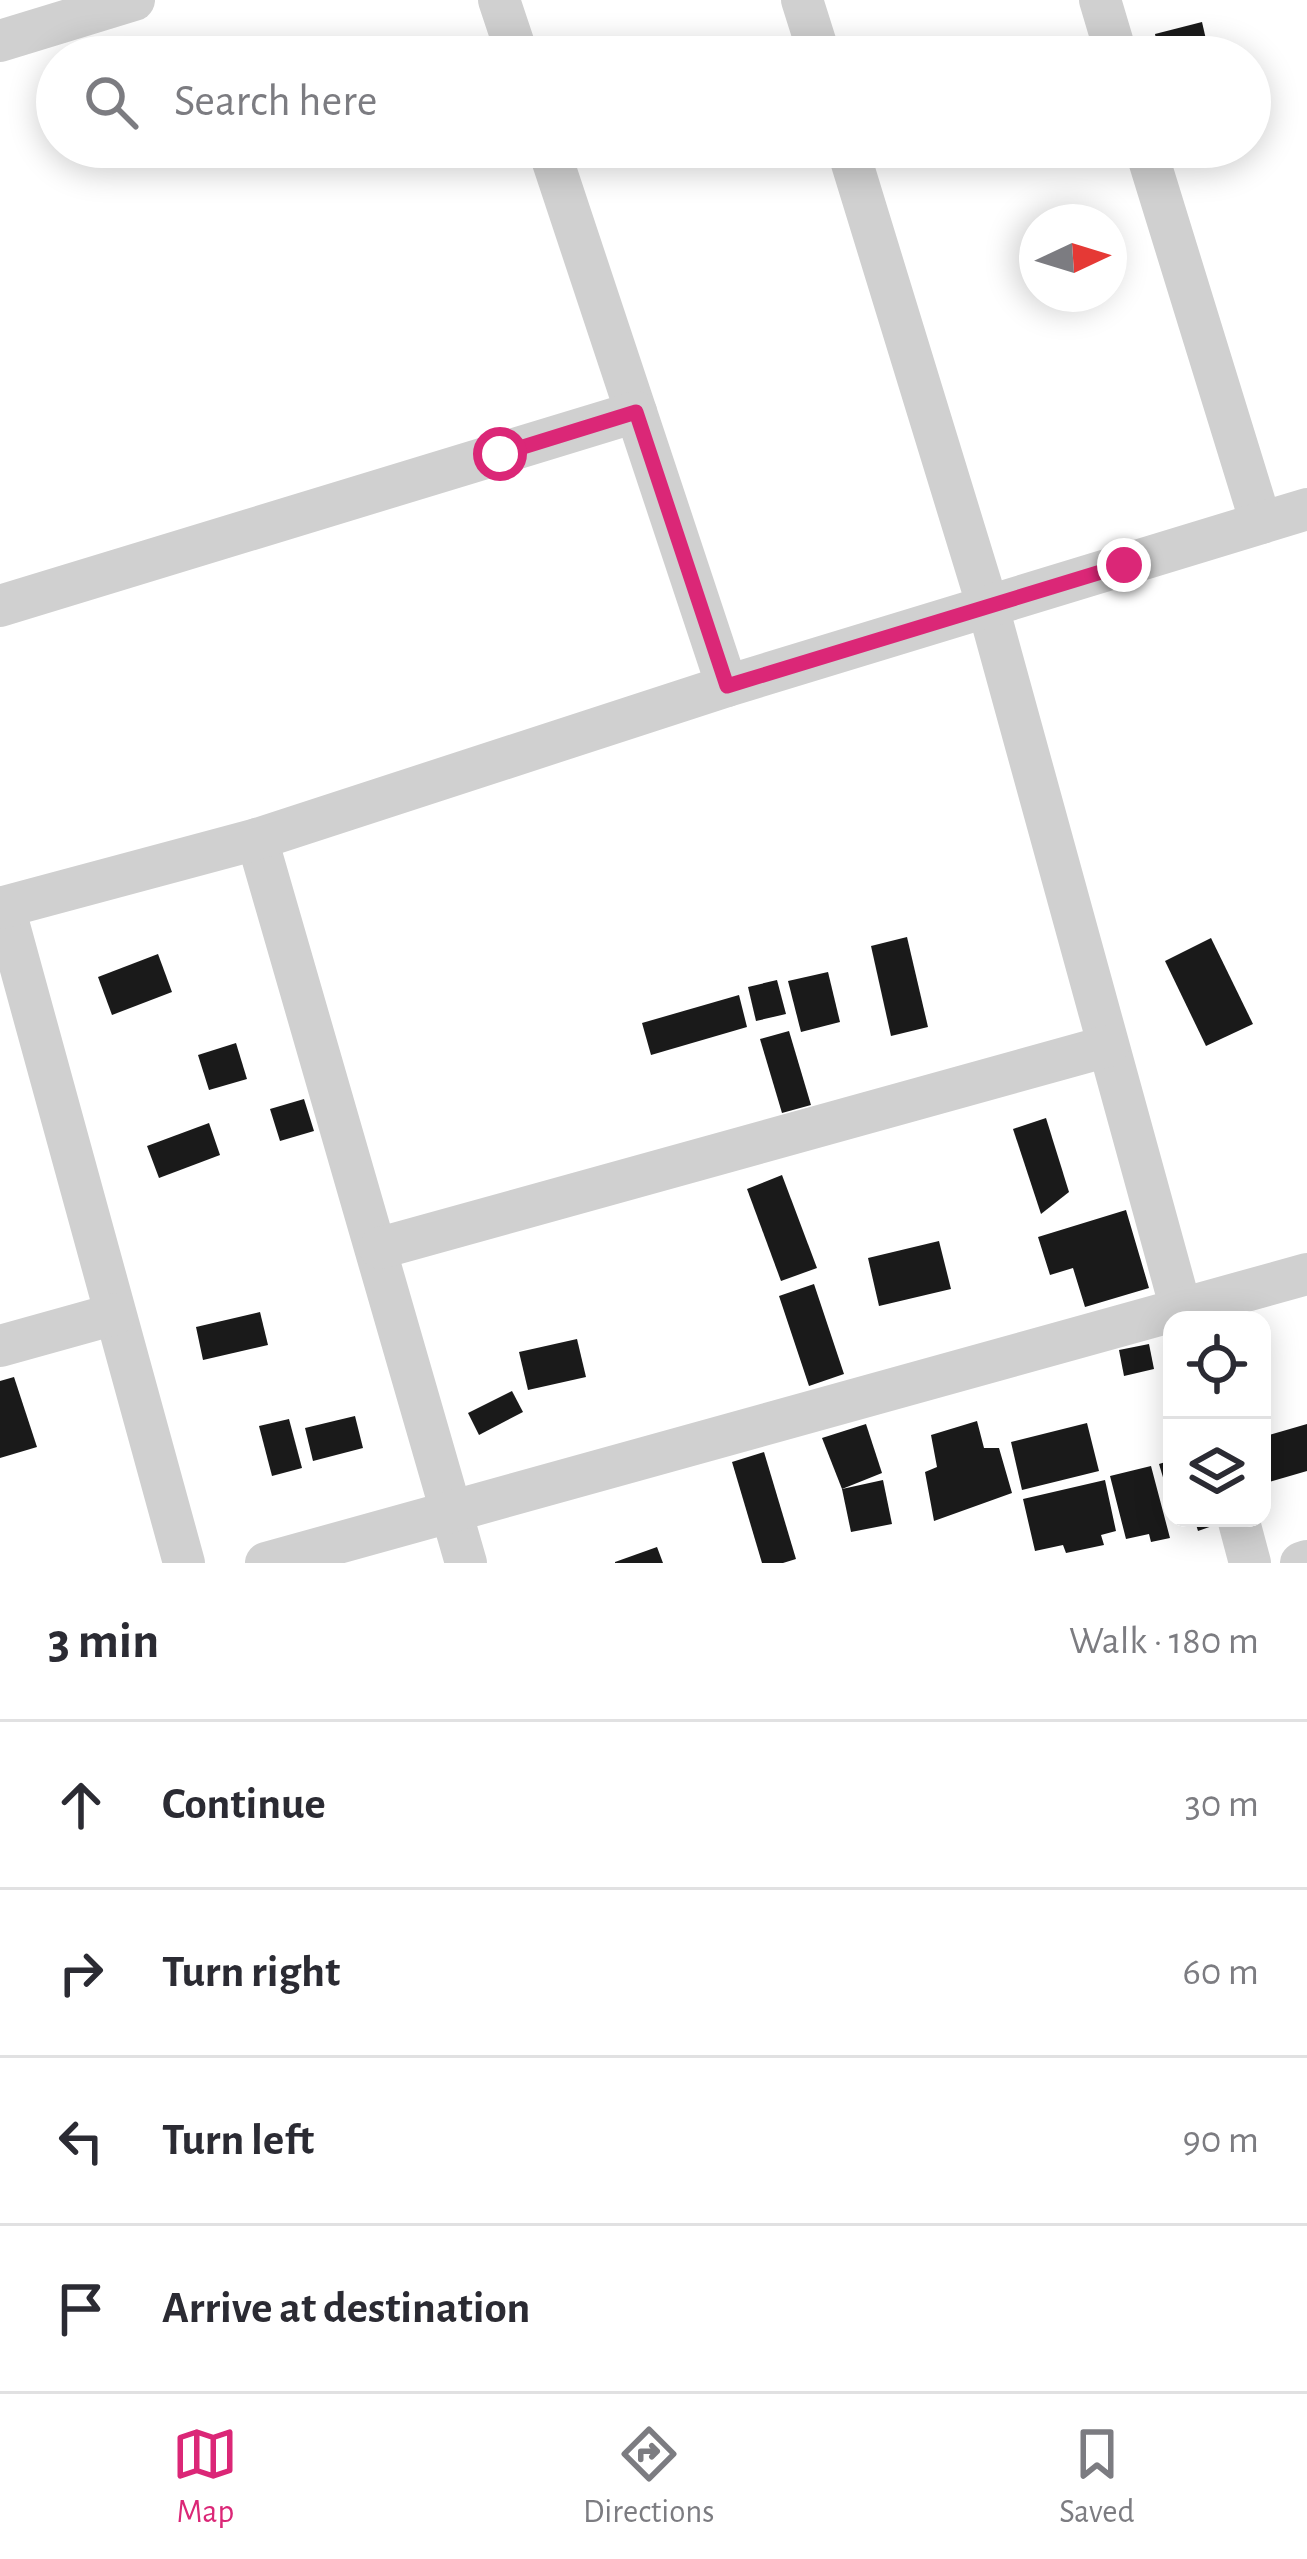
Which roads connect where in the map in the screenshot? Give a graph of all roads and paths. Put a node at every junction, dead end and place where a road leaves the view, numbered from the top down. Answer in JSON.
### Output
{"nodes":[{"id":1,"x":134,"y":0,"type":"edge"},
{"id":2,"x":499,"y":0,"type":"edge"},
{"id":3,"x":802,"y":0,"type":"edge"},
{"id":4,"x":1100,"y":0,"type":"edge"},
{"id":5,"x":511,"y":36,"type":"edge"},
{"id":6,"x":813,"y":36,"type":"edge"},
{"id":7,"x":1111,"y":36,"type":"edge"},
{"id":8,"x":0,"y":40,"type":"edge"},
{"id":9,"x":555,"y":168,"type":"edge"},
{"id":10,"x":853,"y":168,"type":"edge"},
{"id":11,"x":1151,"y":168,"type":"edge"},
{"id":12,"x":636,"y":412,"type":"junction"},
{"id":13,"x":1307,"y":509,"type":"edge"},
{"id":14,"x":1261,"y":523,"type":"junction"},
{"id":15,"x":0,"y":607,"type":"edge"},
{"id":16,"x":988,"y":607,"type":"junction"},
{"id":17,"x":727,"y":686,"type":"junction"},
{"id":18,"x":257,"y":838,"type":"junction"},
{"id":19,"x":2,"y":908,"type":"edge"},
{"id":20,"x":1108,"y":1046,"type":"junction"},
{"id":21,"x":380,"y":1248,"type":"junction"},
{"id":22,"x":1307,"y":1274,"type":"edge"},
{"id":23,"x":1181,"y":1311,"type":"edge"},
{"id":24,"x":1194,"y":1311,"type":"edge"},
{"id":25,"x":116,"y":1314,"type":"junction"},
{"id":26,"x":1163,"y":1320,"type":"edge"},
{"id":27,"x":0,"y":1346,"type":"edge"},
{"id":28,"x":452,"y":1512,"type":"junction"},
{"id":29,"x":1240,"y":1527,"type":"edge"},
{"id":30,"x":184,"y":1563,"type":"edge"},
{"id":31,"x":266,"y":1563,"type":"edge"},
{"id":32,"x":466,"y":1563,"type":"edge"},
{"id":33,"x":1250,"y":1563,"type":"edge"}],
"edges":[{"from":1,"to":8,"type":"street"},
{"from":2,"to":5,"type":"street"},
{"from":3,"to":6,"type":"street"},
{"from":4,"to":7,"type":"street"},
{"from":9,"to":12,"type":"street"},
{"from":10,"to":16,"type":"street"},
{"from":11,"to":14,"type":"street"},
{"from":12,"to":15,"type":"street"},
{"from":12,"to":17,"type":"street"},
{"from":13,"to":14,"type":"street"},
{"from":14,"to":16,"type":"street"},
{"from":16,"to":17,"type":"street"},
{"from":16,"to":20,"type":"street"},
{"from":17,"to":18,"type":"street"},
{"from":18,"to":19,"type":"street"},
{"from":18,"to":21,"type":"street"},
{"from":19,"to":25,"type":"street"},
{"from":20,"to":21,"type":"street"},
{"from":20,"to":23,"type":"street"},
{"from":21,"to":28,"type":"street"},
{"from":22,"to":24,"type":"street"},
{"from":25,"to":27,"type":"street"},
{"from":25,"to":30,"type":"street"},
{"from":26,"to":28,"type":"street"},
{"from":28,"to":31,"type":"street"},
{"from":28,"to":32,"type":"street"},
{"from":29,"to":33,"type":"street"}]}
